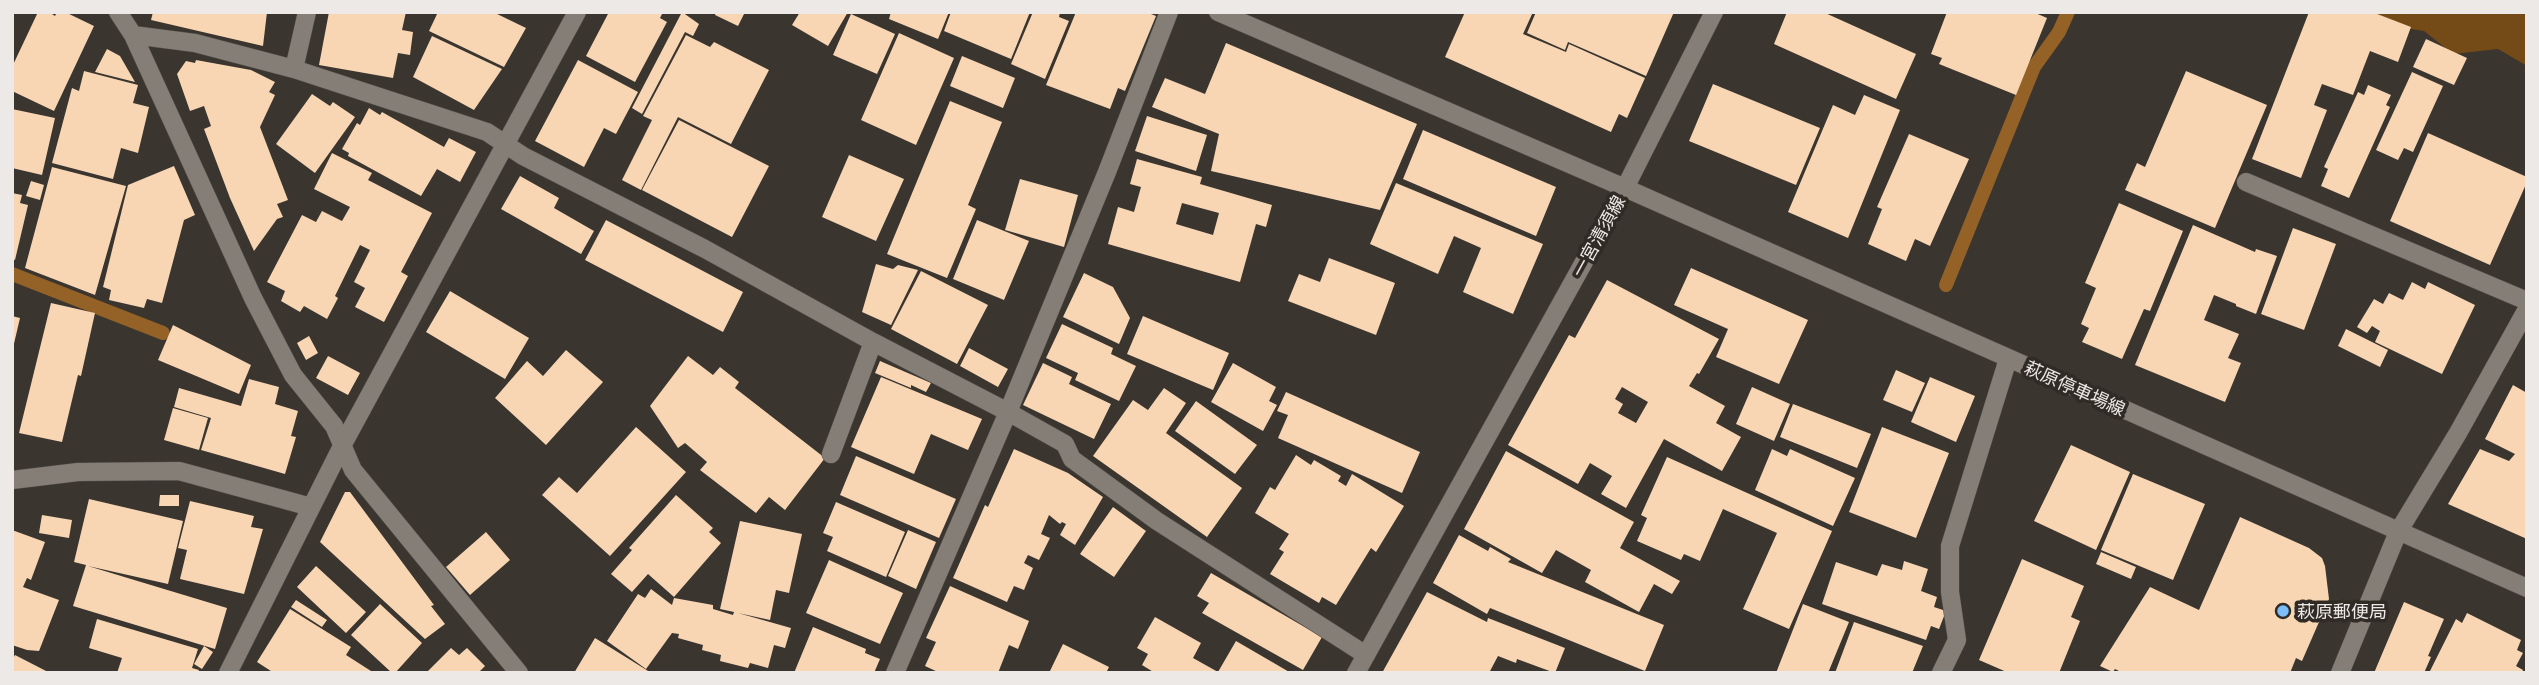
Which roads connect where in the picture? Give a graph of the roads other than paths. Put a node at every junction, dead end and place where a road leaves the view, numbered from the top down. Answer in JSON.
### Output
{"nodes":[{"id":1,"x":118,"y":12,"type":"edge"},
{"id":2,"x":307,"y":12,"type":"edge"},
{"id":3,"x":577,"y":12,"type":"edge"},
{"id":4,"x":1169,"y":12,"type":"edge"},
{"id":5,"x":1218,"y":12,"type":"edge"},
{"id":6,"x":1714,"y":12,"type":"edge"},
{"id":7,"x":133,"y":35,"type":"junction"},
{"id":8,"x":294,"y":69,"type":"junction"},
{"id":9,"x":508,"y":144,"type":"junction"},
{"id":10,"x":2246,"y":182,"type":"dead end"},
{"id":11,"x":1625,"y":188,"type":"junction"},
{"id":12,"x":2527,"y":301,"type":"edge"},
{"id":13,"x":2527,"y":309,"type":"edge"},
{"id":14,"x":873,"y":342,"type":"junction"},
{"id":15,"x":2008,"y":359,"type":"junction"},
{"id":16,"x":1008,"y":412,"type":"junction"},
{"id":17,"x":342,"y":446,"type":"junction"},
{"id":18,"x":831,"y":454,"type":"dead end"},
{"id":19,"x":12,"y":480,"type":"edge"},
{"id":20,"x":311,"y":507,"type":"junction"},
{"id":21,"x":2398,"y":532,"type":"junction"},
{"id":22,"x":2527,"y":587,"type":"edge"},
{"id":23,"x":1366,"y":655,"type":"junction"},
{"id":24,"x":228,"y":673,"type":"edge"},
{"id":25,"x":519,"y":673,"type":"edge"},
{"id":26,"x":895,"y":673,"type":"edge"},
{"id":27,"x":1356,"y":673,"type":"edge"},
{"id":28,"x":1941,"y":673,"type":"edge"},
{"id":29,"x":2340,"y":673,"type":"edge"}],
"edges":[{"from":1,"to":7,"type":"street"},
{"from":2,"to":8,"type":"street"},
{"from":3,"to":9,"type":"street"},
{"from":4,"to":16,"type":"street"},
{"from":5,"to":11,"type":"street","name":"一宮清須線"},
{"from":6,"to":11,"type":"street"},
{"from":7,"to":8,"type":"street"},
{"from":7,"to":17,"type":"street"},
{"from":8,"to":9,"type":"street"},
{"from":9,"to":14,"type":"street"},
{"from":9,"to":17,"type":"street"},
{"from":10,"to":12,"type":"street"},
{"from":11,"to":15,"type":"street","name":"萩原停車場線"},
{"from":11,"to":23,"type":"street","name":"一宮清須線"},
{"from":13,"to":21,"type":"street"},
{"from":14,"to":16,"type":"street"},
{"from":14,"to":18,"type":"street"},
{"from":15,"to":21,"type":"street","name":"萩原停車場線"},
{"from":15,"to":28,"type":"street"},
{"from":16,"to":23,"type":"street"},
{"from":16,"to":26,"type":"street"},
{"from":17,"to":20,"type":"street"},
{"from":17,"to":25,"type":"street"},
{"from":19,"to":20,"type":"street"},
{"from":20,"to":24,"type":"street"},
{"from":21,"to":22,"type":"street","name":"萩原停車場線"},
{"from":21,"to":29,"type":"street"},
{"from":23,"to":27,"type":"street","name":"一宮清須線"}]}
